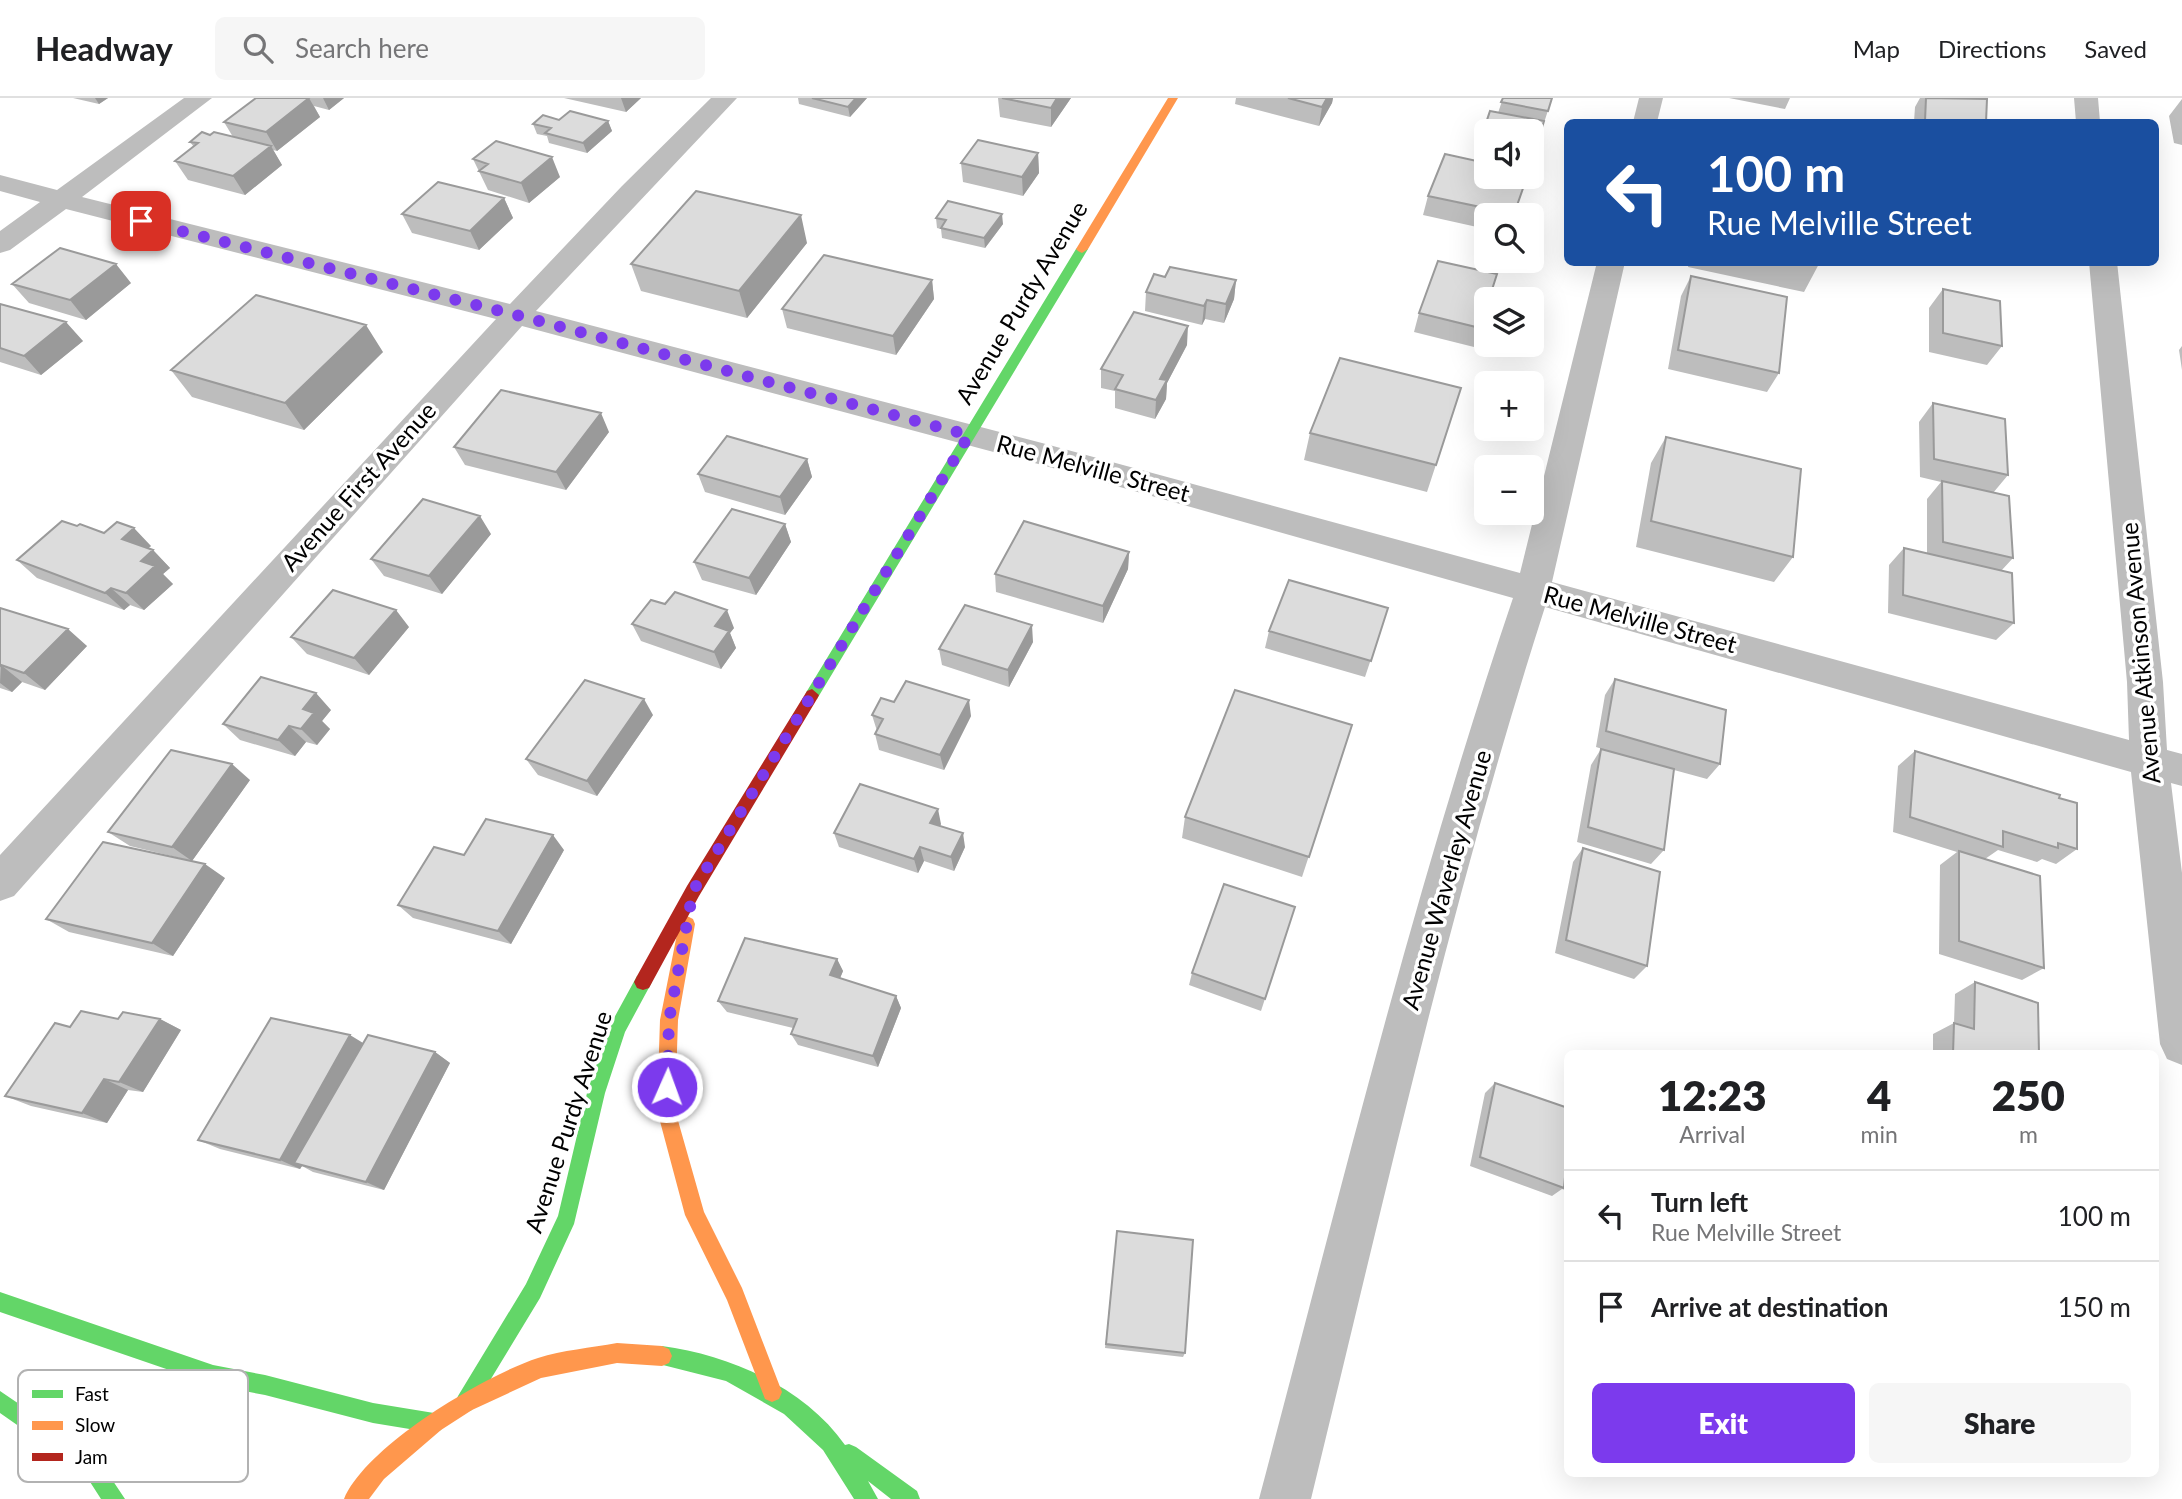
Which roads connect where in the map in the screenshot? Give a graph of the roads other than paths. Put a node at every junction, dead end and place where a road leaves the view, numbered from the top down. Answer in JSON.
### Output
{"nodes":[{"id":1,"x":200,"y":98,"type":"edge"},
{"id":2,"x":725,"y":98,"type":"edge"},
{"id":3,"x":1173,"y":98,"type":"edge"},
{"id":4,"x":1651,"y":98,"type":"edge"},
{"id":5,"x":2086,"y":98,"type":"edge"},
{"id":6,"x":1646,"y":119,"type":"edge"},
{"id":7,"x":2088,"y":119,"type":"edge"},
{"id":8,"x":0,"y":183,"type":"edge"},
{"id":9,"x":60,"y":200,"type":"junction"},
{"id":10,"x":0,"y":244,"type":"edge"},
{"id":11,"x":1610,"y":266,"type":"edge"},
{"id":12,"x":2103,"y":266,"type":"edge"},
{"id":13,"x":516,"y":315,"type":"junction"},
{"id":14,"x":969,"y":435,"type":"junction"},
{"id":15,"x":1533,"y":591,"type":"junction"},
{"id":16,"x":2166,"y":766,"type":"edge"},
{"id":17,"x":0,"y":883,"type":"edge"},
{"id":18,"x":693,"y":891,"type":"junction"},
{"id":19,"x":2182,"y":1044,"type":"edge"},
{"id":20,"x":0,"y":1302,"type":"edge"},
{"id":21,"x":199,"y":1370,"type":"edge"},
{"id":22,"x":248,"y":1382,"type":"edge"},
{"id":23,"x":772,"y":1392,"type":"junction"},
{"id":24,"x":0,"y":1401,"type":"edge"},
{"id":25,"x":465,"y":1403,"type":"junction"},
{"id":26,"x":18,"y":1414,"type":"edge"},
{"id":27,"x":434,"y":1423,"type":"junction"},
{"id":28,"x":825,"y":1436,"type":"junction"},
{"id":29,"x":102,"y":1482,"type":"edge"},
{"id":30,"x":114,"y":1499,"type":"edge"},
{"id":31,"x":355,"y":1499,"type":"edge"},
{"id":32,"x":867,"y":1499,"type":"edge"},
{"id":33,"x":909,"y":1499,"type":"edge"},
{"id":34,"x":1285,"y":1499,"type":"edge"}],
"edges":[{"from":1,"to":9,"type":"street"},
{"from":2,"to":13,"type":"street","name":"Avenue First Avenue"},
{"from":3,"to":14,"type":"street","name":"Avenue Purdy Avenue"},
{"from":4,"to":6,"type":"street"},
{"from":5,"to":7,"type":"street"},
{"from":8,"to":9,"type":"street","name":"Rue Melville Street"},
{"from":9,"to":10,"type":"street"},
{"from":9,"to":13,"type":"street","name":"Rue Melville Street"},
{"from":11,"to":15,"type":"street","name":"Avenue Waverley Avenue"},
{"from":12,"to":16,"type":"street","name":"Avenue Atkinson Avenue"},
{"from":13,"to":14,"type":"street","name":"Rue Melville Street"},
{"from":13,"to":17,"type":"street","name":"Avenue First Avenue"},
{"from":14,"to":15,"type":"street","name":"Rue Melville Street"},
{"from":14,"to":18,"type":"street","name":"Avenue Purdy Avenue"},
{"from":15,"to":16,"type":"street","name":"Rue Melville Street"},
{"from":15,"to":34,"type":"street","name":"Avenue Waverley Avenue"},
{"from":16,"to":19,"type":"street","name":"Avenue Atkinson Avenue"},
{"from":18,"to":23,"type":"street","name":"Avenue Purdy Avenue"},
{"from":18,"to":25,"type":"street","name":"Avenue Purdy Avenue"},
{"from":20,"to":21,"type":"street"},
{"from":22,"to":27,"type":"street"},
{"from":23,"to":25,"type":"street"},
{"from":23,"to":28,"type":"street"},
{"from":24,"to":26,"type":"street"},
{"from":25,"to":27,"type":"street"},
{"from":27,"to":31,"type":"street"},
{"from":28,"to":32,"type":"street"},
{"from":28,"to":33,"type":"street"},
{"from":29,"to":30,"type":"street"}]}
